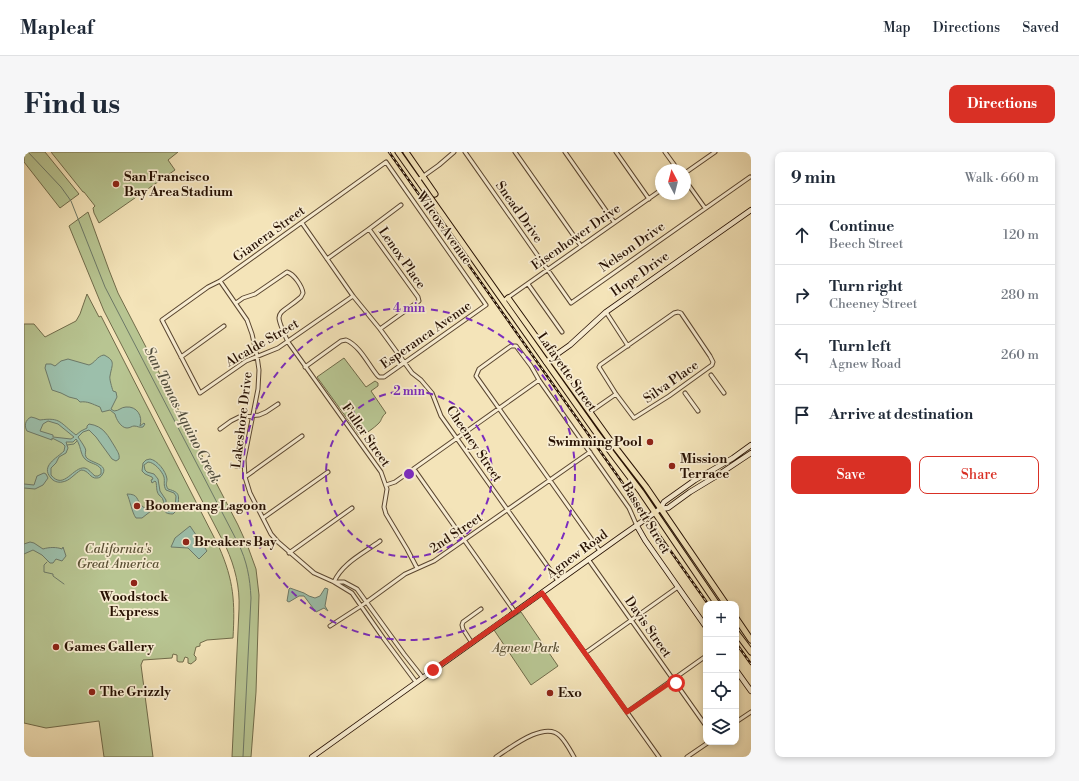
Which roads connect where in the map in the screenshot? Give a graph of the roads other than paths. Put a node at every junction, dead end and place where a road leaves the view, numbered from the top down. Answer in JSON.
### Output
{"nodes":[{"id":1,"x":398,"y":152,"type":"edge"},
{"id":2,"x":406,"y":152,"type":"edge"},
{"id":3,"x":454,"y":152,"type":"edge"},
{"id":4,"x":465,"y":152,"type":"edge"},
{"id":5,"x":515,"y":152,"type":"edge"},
{"id":6,"x":565,"y":152,"type":"edge"},
{"id":7,"x":616,"y":152,"type":"edge"},
{"id":8,"x":665,"y":152,"type":"edge"},
{"id":9,"x":715,"y":152,"type":"edge"},
{"id":10,"x":386,"y":162,"type":"joint"},
{"id":11,"x":674,"y":164,"type":"edge"},
{"id":12,"x":691,"y":169,"type":"edge"},
{"id":13,"x":423,"y":176,"type":"junction"},
{"id":14,"x":750,"y":177,"type":"edge"},
{"id":15,"x":418,"y":180,"type":"junction"},
{"id":16,"x":691,"y":188,"type":"edge"},
{"id":17,"x":435,"y":194,"type":"dead end"},
{"id":18,"x":655,"y":194,"type":"edge"},
{"id":19,"x":648,"y":198,"type":"junction"},
{"id":20,"x":401,"y":205,"type":"dead end"},
{"id":21,"x":705,"y":208,"type":"junction"},
{"id":22,"x":751,"y":210,"type":"edge"},
{"id":23,"x":302,"y":222,"type":"junction"},
{"id":24,"x":614,"y":222,"type":"junction"},
{"id":25,"x":369,"y":229,"type":"junction"},
{"id":26,"x":581,"y":246,"type":"junction"},
{"id":27,"x":327,"y":259,"type":"junction"},
{"id":28,"x":548,"y":270,"type":"junction"},
{"id":29,"x":220,"y":281,"type":"junction"},
{"id":30,"x":528,"y":284,"type":"junction"},
{"id":31,"x":353,"y":296,"type":"junction"},
{"id":32,"x":508,"y":298,"type":"junction"},
{"id":33,"x":503,"y":301,"type":"junction"},
{"id":34,"x":236,"y":303,"type":"junction"},
{"id":35,"x":571,"y":303,"type":"joint"},
{"id":36,"x":486,"y":305,"type":"joint"},
{"id":37,"x":606,"y":312,"type":"junction"},
{"id":38,"x":224,"y":326,"type":"dead end"},
{"id":39,"x":380,"y":329,"type":"junction"},
{"id":40,"x":562,"y":332,"type":"dead end"},
{"id":41,"x":288,"y":342,"type":"junction"},
{"id":42,"x":628,"y":346,"type":"junction"},
{"id":43,"x":257,"y":356,"type":"junction"},
{"id":44,"x":181,"y":357,"type":"junction"},
{"id":45,"x":552,"y":359,"type":"junction"},
{"id":46,"x":405,"y":362,"type":"junction"},
{"id":47,"x":546,"y":362,"type":"junction"},
{"id":48,"x":305,"y":367,"type":"junction"},
{"id":49,"x":711,"y":375,"type":"dead end"},
{"id":50,"x":539,"y":380,"type":"junction"},
{"id":51,"x":685,"y":392,"type":"dead end"},
{"id":52,"x":724,"y":393,"type":"dead end"},
{"id":53,"x":616,"y":394,"type":"junction"},
{"id":54,"x":278,"y":404,"type":"dead end"},
{"id":55,"x":499,"y":408,"type":"junction"},
{"id":56,"x":698,"y":411,"type":"dead end"},
{"id":57,"x":590,"y":412,"type":"junction"},
{"id":58,"x":253,"y":416,"type":"junction"},
{"id":59,"x":220,"y":429,"type":"dead end"},
{"id":60,"x":302,"y":436,"type":"dead end"},
{"id":61,"x":456,"y":438,"type":"junction"},
{"id":62,"x":751,"y":445,"type":"edge"},
{"id":63,"x":590,"y":452,"type":"junction"},
{"id":64,"x":751,"y":453,"type":"edge"},
{"id":65,"x":236,"y":466,"type":"dead end"},
{"id":66,"x":244,"y":466,"type":"junction"},
{"id":67,"x":414,"y":469,"type":"junction"},
{"id":68,"x":328,"y":472,"type":"dead end"},
{"id":69,"x":245,"y":477,"type":"junction"},
{"id":70,"x":550,"y":480,"type":"junction"},
{"id":71,"x":386,"y":485,"type":"junction"},
{"id":72,"x":352,"y":508,"type":"dead end"},
{"id":73,"x":660,"y":509,"type":"junction"},
{"id":74,"x":507,"y":510,"type":"junction"},
{"id":75,"x":655,"y":513,"type":"junction"},
{"id":76,"x":263,"y":518,"type":"junction"},
{"id":77,"x":637,"y":526,"type":"junction"},
{"id":78,"x":464,"y":540,"type":"junction"},
{"id":79,"x":380,"y":541,"type":"dead end"},
{"id":80,"x":600,"y":551,"type":"junction"},
{"id":81,"x":289,"y":552,"type":"junction"},
{"id":82,"x":588,"y":559,"type":"junction"},
{"id":83,"x":417,"y":568,"type":"junction"},
{"id":84,"x":334,"y":582,"type":"junction"},
{"id":85,"x":558,"y":582,"type":"junction"},
{"id":86,"x":678,"y":587,"type":"junction"},
{"id":87,"x":542,"y":593,"type":"junction"},
{"id":88,"x":715,"y":601,"type":"edge"},
{"id":89,"x":724,"y":601,"type":"edge"},
{"id":90,"x":367,"y":602,"type":"junction"},
{"id":91,"x":361,"y":606,"type":"junction"},
{"id":92,"x":482,"y":609,"type":"dead end"},
{"id":93,"x":515,"y":612,"type":"junction"},
{"id":94,"x":631,"y":620,"type":"junction"},
{"id":95,"x":739,"y":622,"type":"edge"},
{"id":96,"x":703,"y":623,"type":"edge"},
{"id":97,"x":330,"y":626,"type":"dead end"},
{"id":98,"x":739,"y":636,"type":"edge"},
{"id":99,"x":751,"y":640,"type":"edge"},
{"id":100,"x":472,"y":643,"type":"junction"},
{"id":101,"x":751,"y":652,"type":"edge"},
{"id":102,"x":585,"y":653,"type":"junction"},
{"id":103,"x":703,"y":658,"type":"edge"},
{"id":104,"x":738,"y":673,"type":"edge"},
{"id":105,"x":423,"y":678,"type":"junction"},
{"id":106,"x":674,"y":680,"type":"junction"},
{"id":107,"x":416,"y":682,"type":"junction"},
{"id":108,"x":751,"y":691,"type":"edge"},
{"id":109,"x":627,"y":712,"type":"junction"},
{"id":110,"x":751,"y":712,"type":"edge"},
{"id":111,"x":739,"y":720,"type":"edge"},
{"id":112,"x":703,"y":722,"type":"edge"},
{"id":113,"x":704,"y":745,"type":"edge"},
{"id":114,"x":312,"y":757,"type":"edge"},
{"id":115,"x":496,"y":757,"type":"edge"},
{"id":116,"x":574,"y":757,"type":"edge"},
{"id":117,"x":659,"y":757,"type":"edge"},
{"id":118,"x":687,"y":757,"type":"edge"}],
"edges":[{"from":1,"to":15,"type":"main road","name":"Lafayette Street"},
{"from":2,"to":13,"type":"main road"},
{"from":3,"to":13,"type":"street"},
{"from":4,"to":28,"type":"street","name":"Snead Drive"},
{"from":5,"to":26,"type":"street"},
{"from":6,"to":24,"type":"street"},
{"from":7,"to":19,"type":"street"},
{"from":8,"to":11,"type":"street"},
{"from":9,"to":12,"type":"street"},
{"from":10,"to":23,"type":"street","name":"Gianera Street"},
{"from":10,"to":36,"type":"street","name":"Wilcox Avenue"},
{"from":13,"to":15,"type":"street"},
{"from":13,"to":17,"type":"main road"},
{"from":14,"to":21,"type":"street","name":"Nelson Drive"},
{"from":15,"to":33,"type":"main road","name":"Lafayette Street"},
{"from":16,"to":21,"type":"street"},
{"from":18,"to":19,"type":"street","name":"Eisenhower Drive"},
{"from":19,"to":24,"type":"street","name":"Eisenhower Drive"},
{"from":20,"to":25,"type":"street"},
{"from":21,"to":35,"type":"street","name":"Nelson Drive"},
{"from":22,"to":37,"type":"street","name":"Hope Drive"},
{"from":23,"to":27,"type":"street","name":"Cheeney Street"},
{"from":23,"to":29,"type":"street","name":"Gianera Street"},
{"from":24,"to":26,"type":"street","name":"Eisenhower Drive"},
{"from":25,"to":27,"type":"street","name":"Lenox Place"},
{"from":25,"to":39,"type":"street","name":"Lenox Place"},
{"from":26,"to":28,"type":"street","name":"Eisenhower Drive"},
{"from":27,"to":31,"type":"street","name":"Cheeney Street"},
{"from":28,"to":30,"type":"street","name":"Eisenhower Drive"},
{"from":28,"to":35,"type":"street","name":"Snead Drive"},
{"from":29,"to":34,"type":"street","name":"Lakeshore Drive"},
{"from":29,"to":44,"type":"street","name":"Gianera Street"},
{"from":30,"to":32,"type":"street","name":"Eisenhower Drive"},
{"from":30,"to":40,"type":"street"},
{"from":31,"to":39,"type":"street","name":"Cheeney Street"},
{"from":31,"to":41,"type":"street","name":"Alcalde Street"},
{"from":32,"to":33,"type":"street","name":"Eisenhower Drive"},
{"from":32,"to":45,"type":"main road","name":"Lafayette Street"},
{"from":33,"to":47,"type":"main road","name":"Lafayette Street"},
{"from":34,"to":41,"type":"street","name":"Fuller Street"},
{"from":34,"to":43,"type":"street","name":"Lakeshore Drive"},
{"from":36,"to":46,"type":"street","name":"Esperanca Avenue"},
{"from":37,"to":42,"type":"street"},
{"from":37,"to":45,"type":"street","name":"Hope Drive"},
{"from":38,"to":44,"type":"street"},
{"from":39,"to":46,"type":"street","name":"Cheeney Street"},
{"from":41,"to":43,"type":"street","name":"Alcalde Street"},
{"from":41,"to":48,"type":"street","name":"Fuller Street"},
{"from":42,"to":53,"type":"street"},
{"from":42,"to":53,"type":"street","name":"Silva Place"},
{"from":43,"to":44,"type":"street","name":"Alcalde Street"},
{"from":43,"to":58,"type":"street","name":"Lakeshore Drive"},
{"from":45,"to":47,"type":"street","name":"Hope Drive"},
{"from":45,"to":57,"type":"main road","name":"Lafayette Street"},
{"from":46,"to":48,"type":"street","name":"Esperanca Avenue"},
{"from":46,"to":61,"type":"street","name":"Cheeney Street"},
{"from":47,"to":75,"type":"main road","name":"Lafayette Street"},
{"from":48,"to":71,"type":"street","name":"Fuller Street"},
{"from":49,"to":52,"type":"street"},
{"from":50,"to":55,"type":"street"},
{"from":50,"to":55,"type":"street","name":"Bassett Street"},
{"from":50,"to":63,"type":"street","name":"Bassett Street"},
{"from":51,"to":56,"type":"street"},
{"from":53,"to":57,"type":"street"},
{"from":54,"to":58,"type":"street"},
{"from":55,"to":61,"type":"street"},
{"from":55,"to":70,"type":"street"},
{"from":57,"to":73,"type":"main road","name":"Lafayette Street"},
{"from":58,"to":59,"type":"street"},
{"from":58,"to":66,"type":"street","name":"Lakeshore Drive"},
{"from":60,"to":69,"type":"street"},
{"from":61,"to":67,"type":"street"},
{"from":61,"to":74,"type":"street","name":"Cheeney Street"},
{"from":62,"to":73,"type":"street","name":"Agnew Road"},
{"from":63,"to":70,"type":"street","name":"2nd Street"},
{"from":63,"to":77,"type":"street","name":"Bassett Street"},
{"from":64,"to":73,"type":"street","name":"Agnew Road"},
{"from":65,"to":66,"type":"street"},
{"from":66,"to":69,"type":"street","name":"Lakeshore Drive"},
{"from":67,"to":71,"type":"street"},
{"from":67,"to":78,"type":"street"},
{"from":68,"to":76,"type":"street"},
{"from":69,"to":76,"type":"street","name":"Lakeshore Drive"},
{"from":70,"to":74,"type":"street","name":"2nd Street"},
{"from":70,"to":80,"type":"street"},
{"from":71,"to":83,"type":"street","name":"Fuller Street"},
{"from":72,"to":81,"type":"street"},
{"from":73,"to":75,"type":"street","name":"Agnew Road"},
{"from":73,"to":89,"type":"main road","name":"Lafayette Street"},
{"from":74,"to":78,"type":"street","name":"2nd Street"},
{"from":74,"to":85,"type":"street","name":"Cheeney Street"},
{"from":75,"to":77,"type":"street","name":"Agnew Road"},
{"from":75,"to":88,"type":"main road","name":"Lafayette Street"},
{"from":76,"to":81,"type":"street","name":"Lakeshore Drive"},
{"from":77,"to":80,"type":"street","name":"Agnew Road"},
{"from":77,"to":86,"type":"street","name":"Bassett Street"},
{"from":78,"to":83,"type":"street","name":"2nd Street"},
{"from":78,"to":93,"type":"street"},
{"from":79,"to":84,"type":"street"},
{"from":80,"to":82,"type":"street","name":"Agnew Road"},
{"from":81,"to":84,"type":"street","name":"Lakeshore Drive"},
{"from":82,"to":85,"type":"street","name":"Agnew Road"},
{"from":82,"to":94,"type":"street","name":"Davis Street"},
{"from":83,"to":90,"type":"street","name":"2nd Street"},
{"from":84,"to":90,"type":"street","name":"Lakeshore Drive"},
{"from":84,"to":91,"type":"street","name":"Lakeshore Drive"},
{"from":85,"to":87,"type":"street","name":"Agnew Road"},
{"from":86,"to":94,"type":"street"},
{"from":86,"to":96,"type":"street","name":"Bassett Street"},
{"from":87,"to":93,"type":"street","name":"Agnew Road"},
{"from":87,"to":102,"type":"street"},
{"from":90,"to":91,"type":"street","name":"2nd Street"},
{"from":90,"to":105,"type":"street","name":"Lakeshore Drive"},
{"from":91,"to":97,"type":"street","name":"2nd Street"},
{"from":91,"to":107,"type":"street","name":"Lakeshore Drive"},
{"from":92,"to":100,"type":"street"},
{"from":93,"to":100,"type":"street","name":"Agnew Road"},
{"from":94,"to":102,"type":"street"},
{"from":94,"to":106,"type":"street","name":"Davis Street"},
{"from":95,"to":99,"type":"main road"},
{"from":98,"to":101,"type":"main road"},
{"from":100,"to":105,"type":"street","name":"Agnew Road"},
{"from":102,"to":109,"type":"street"},
{"from":103,"to":106,"type":"street"},
{"from":104,"to":108,"type":"street"},
{"from":105,"to":107,"type":"street","name":"Agnew Road"},
{"from":106,"to":109,"type":"street"},
{"from":106,"to":112,"type":"street","name":"Davis Street"},
{"from":107,"to":114,"type":"street","name":"Agnew Road"},
{"from":109,"to":117,"type":"street"},
{"from":110,"to":111,"type":"street"},
{"from":113,"to":118,"type":"street"},
{"from":115,"to":116,"type":"street"}]}
